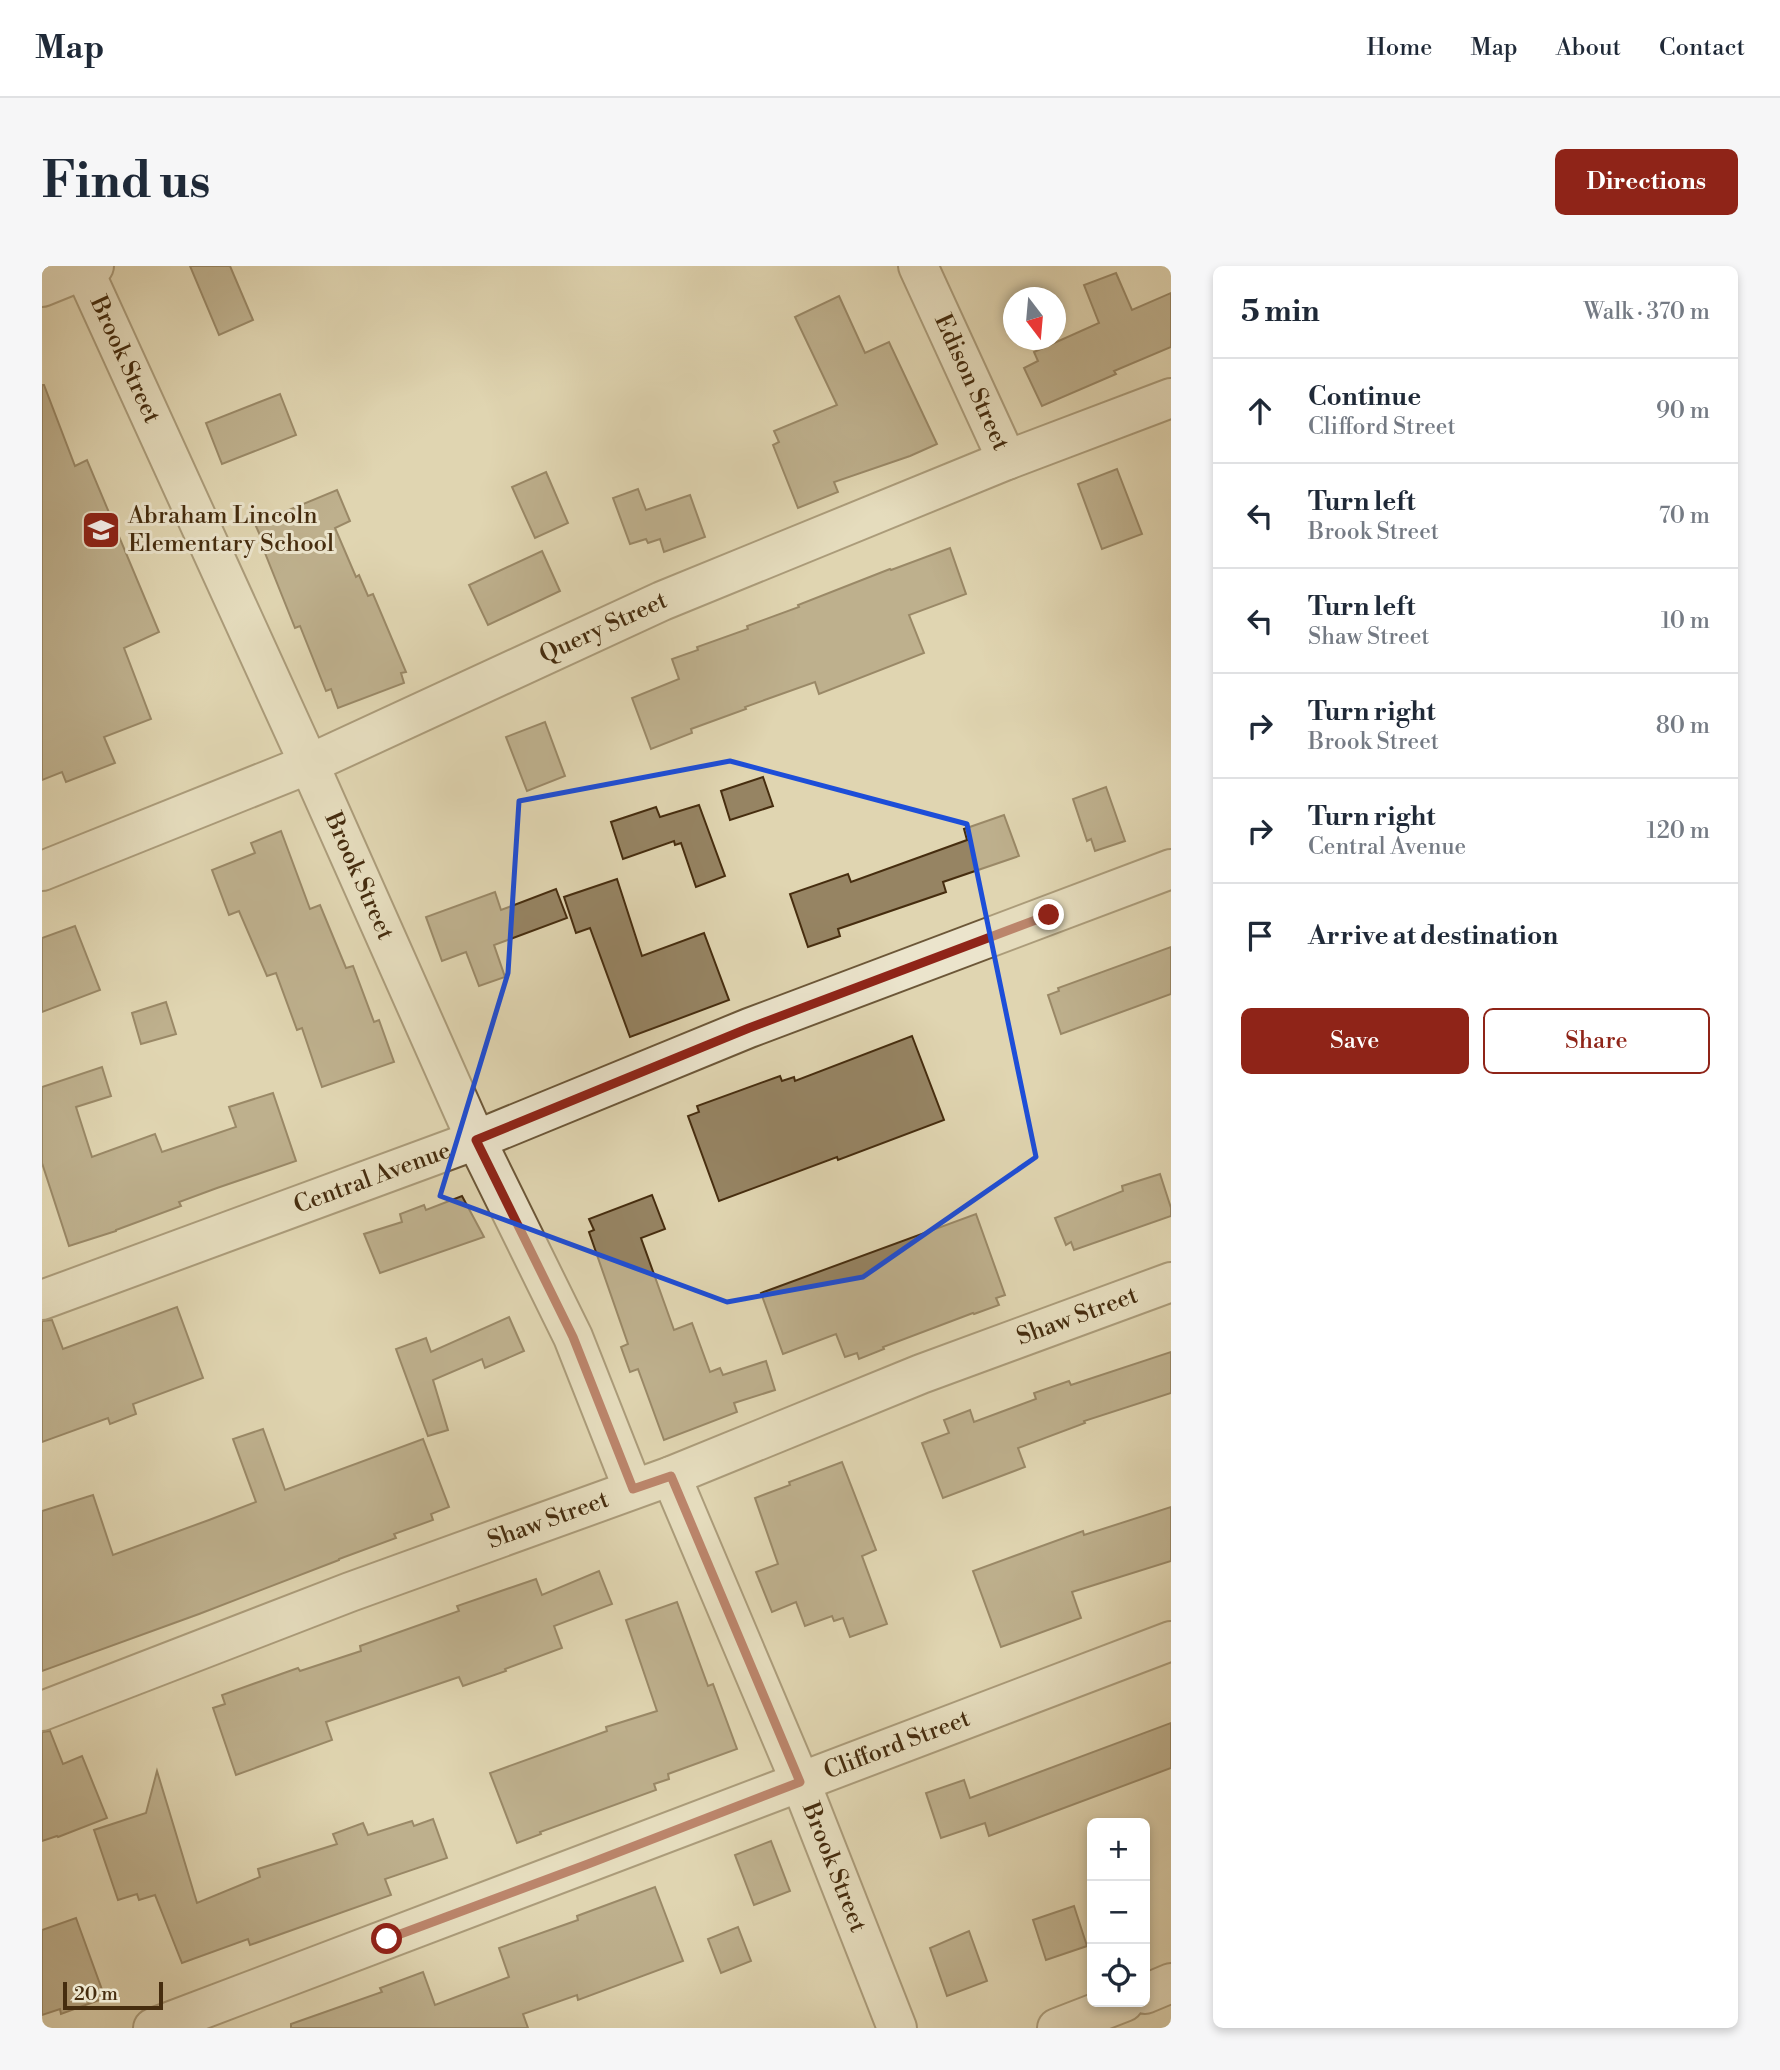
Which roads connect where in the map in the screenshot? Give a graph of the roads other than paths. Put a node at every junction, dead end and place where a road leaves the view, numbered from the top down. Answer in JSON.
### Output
{"nodes":[{"id":1,"x":918,"y":266,"type":"edge"},
{"id":2,"x":87,"y":268,"type":"edge"},
{"id":3,"x":42,"y":288,"type":"edge"},
{"id":4,"x":1171,"y":398,"type":"edge"},
{"id":5,"x":1007,"y":460,"type":"junction"},
{"id":6,"x":309,"y":764,"type":"junction"},
{"id":7,"x":1171,"y":869,"type":"edge"},
{"id":8,"x":42,"y":871,"type":"edge"},
{"id":9,"x":476,"y":1140,"type":"junction"},
{"id":10,"x":1171,"y":1282,"type":"edge"},
{"id":11,"x":42,"y":1300,"type":"edge"},
{"id":12,"x":671,"y":1476,"type":"junction"},
{"id":13,"x":633,"y":1489,"type":"junction"},
{"id":14,"x":1171,"y":1641,"type":"edge"},
{"id":15,"x":42,"y":1711,"type":"edge"},
{"id":16,"x":800,"y":1782,"type":"junction"},
{"id":17,"x":1171,"y":1983,"type":"edge"},
{"id":18,"x":1150,"y":1992,"type":"edge"},
{"id":19,"x":1111,"y":2007,"type":"edge"},
{"id":20,"x":153,"y":2028,"type":"edge"},
{"id":21,"x":897,"y":2028,"type":"edge"},
{"id":22,"x":1057,"y":2028,"type":"edge"}],
"edges":[{"from":1,"to":5,"type":"street","name":"Edison Street"},
{"from":2,"to":3,"type":"street"},
{"from":2,"to":6,"type":"street","name":"Brook Street"},
{"from":4,"to":5,"type":"street","name":"Query Street"},
{"from":5,"to":6,"type":"street","name":"Query Street"},
{"from":6,"to":8,"type":"street","name":"Query Street"},
{"from":6,"to":9,"type":"street","name":"Brook Street"},
{"from":7,"to":9,"type":"street","name":"Central Avenue"},
{"from":9,"to":11,"type":"street","name":"Central Avenue"},
{"from":9,"to":13,"type":"street","name":"Brook Street"},
{"from":10,"to":12,"type":"street","name":"Shaw Street"},
{"from":12,"to":13,"type":"street","name":"Shaw Street"},
{"from":12,"to":16,"type":"street","name":"Brook Street"},
{"from":13,"to":15,"type":"street","name":"Shaw Street"},
{"from":14,"to":16,"type":"street","name":"Clifford Street"},
{"from":16,"to":20,"type":"street","name":"Clifford Street"},
{"from":16,"to":21,"type":"street","name":"Brook Street"},
{"from":17,"to":18,"type":"street"},
{"from":19,"to":22,"type":"street"}]}
